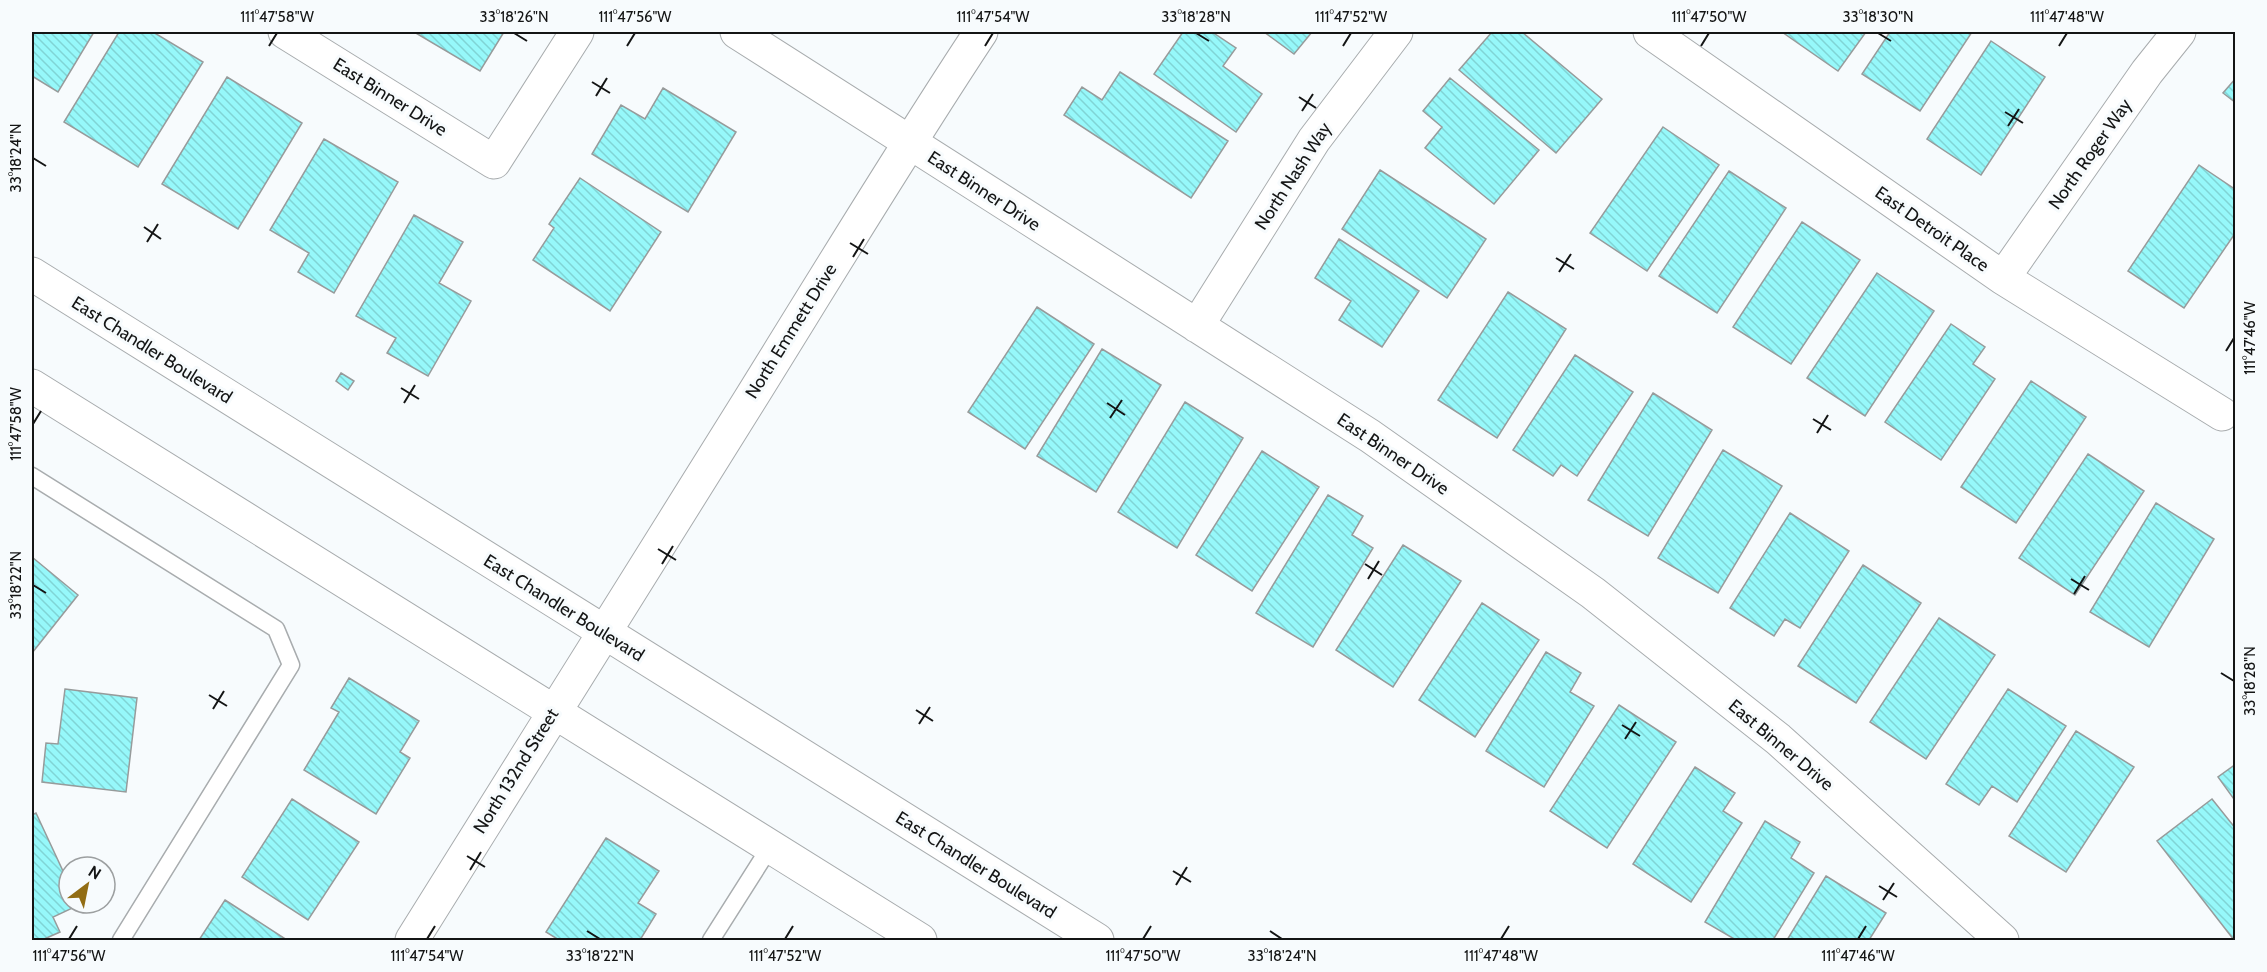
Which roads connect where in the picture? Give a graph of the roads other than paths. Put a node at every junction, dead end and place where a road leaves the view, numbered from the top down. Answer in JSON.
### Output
{"nodes":[{"id":1,"x":285,"y":32,"type":"edge"},
{"id":2,"x":577,"y":32,"type":"edge"},
{"id":3,"x":737,"y":32,"type":"edge"},
{"id":4,"x":981,"y":32,"type":"edge"},
{"id":5,"x":1396,"y":32,"type":"edge"},
{"id":6,"x":1650,"y":32,"type":"edge"},
{"id":7,"x":2179,"y":32,"type":"edge"},
{"id":8,"x":908,"y":142,"type":"junction"},
{"id":9,"x":32,"y":274,"type":"edge"},
{"id":10,"x":2003,"y":278,"type":"junction"},
{"id":11,"x":1197,"y":326,"type":"junction"},
{"id":12,"x":32,"y":386,"type":"edge"},
{"id":13,"x":2222,"y":414,"type":"dead end"},
{"id":14,"x":32,"y":476,"type":"edge"},
{"id":15,"x":603,"y":632,"type":"junction"},
{"id":16,"x":553,"y":710,"type":"junction"},
{"id":17,"x":770,"y":847,"type":"junction"},
{"id":18,"x":121,"y":940,"type":"edge"},
{"id":19,"x":412,"y":940,"type":"edge"},
{"id":20,"x":711,"y":940,"type":"edge"},
{"id":21,"x":920,"y":940,"type":"edge"},
{"id":22,"x":1096,"y":940,"type":"edge"},
{"id":23,"x":2002,"y":940,"type":"edge"}],
"edges":[{"from":1,"to":2,"type":"street","name":"East Binner Drive"},
{"from":3,"to":8,"type":"street","name":"East Binner Drive"},
{"from":4,"to":8,"type":"street","name":"North Emmett Drive"},
{"from":5,"to":11,"type":"street","name":"North Nash Way"},
{"from":6,"to":10,"type":"street","name":"East Detroit Place"},
{"from":7,"to":10,"type":"street","name":"North Roger Way"},
{"from":8,"to":11,"type":"street","name":"East Binner Drive"},
{"from":8,"to":15,"type":"street","name":"North Emmett Drive"},
{"from":9,"to":15,"type":"street","name":"East Chandler Boulevard"},
{"from":10,"to":13,"type":"street","name":"East Detroit Place"},
{"from":11,"to":23,"type":"street","name":"East Binner Drive"},
{"from":12,"to":16,"type":"street"},
{"from":14,"to":18,"type":"lane"},
{"from":15,"to":16,"type":"street","name":"North 132nd Street"},
{"from":15,"to":22,"type":"street","name":"East Chandler Boulevard"},
{"from":16,"to":17,"type":"street"},
{"from":16,"to":19,"type":"street","name":"North 132nd Street"},
{"from":17,"to":20,"type":"lane"},
{"from":17,"to":21,"type":"street"}]}
